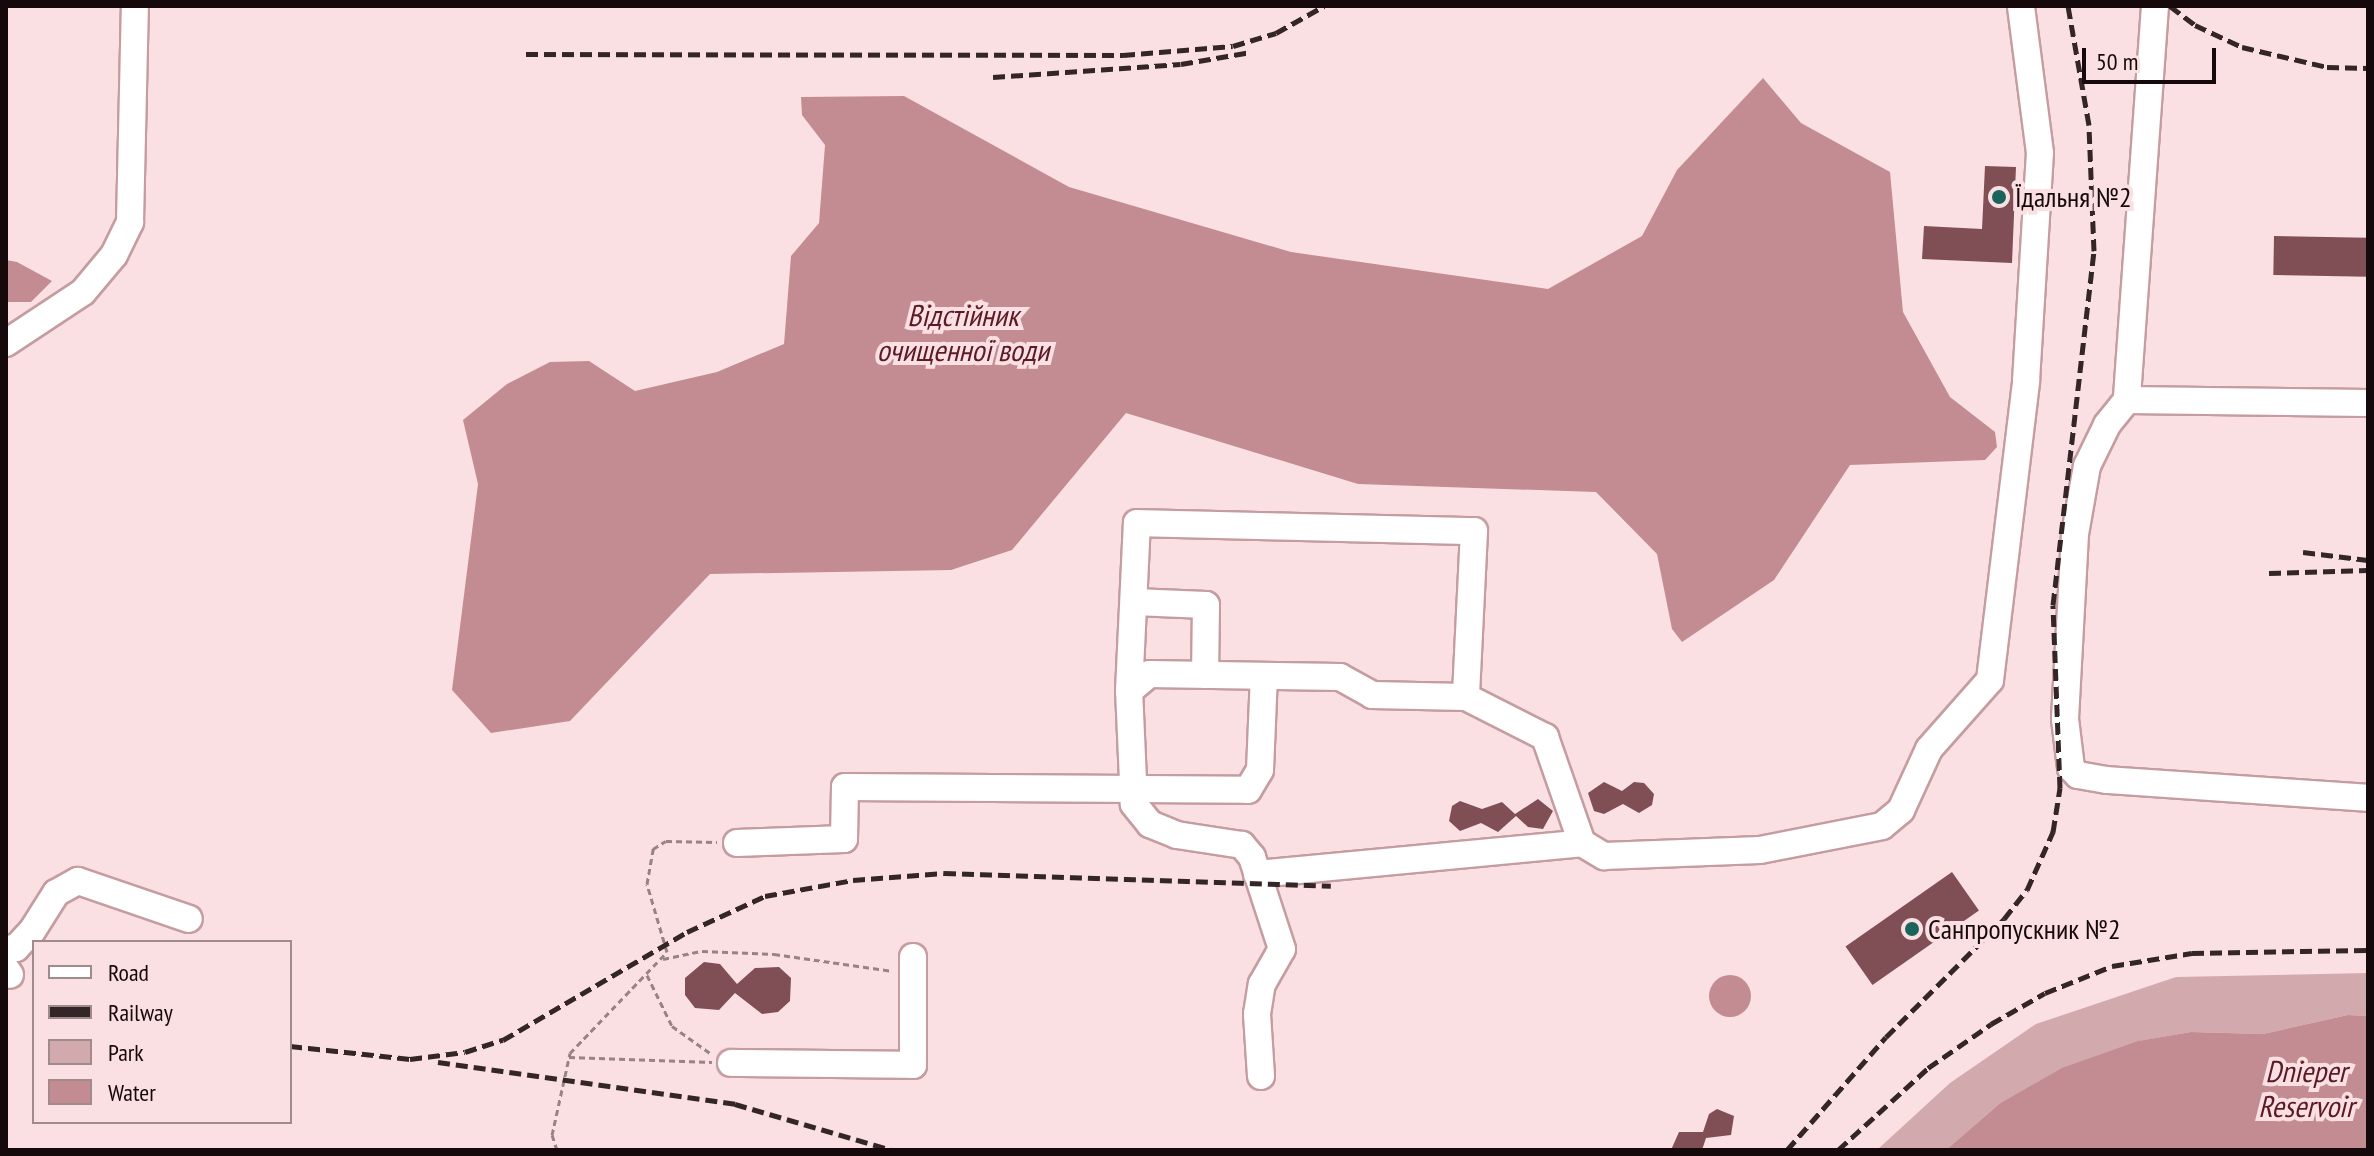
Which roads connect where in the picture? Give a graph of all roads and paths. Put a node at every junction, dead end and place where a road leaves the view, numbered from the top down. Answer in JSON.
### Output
{"nodes":[{"id":1,"x":135,"y":6,"type":"edge"},
{"id":2,"x":2021,"y":6,"type":"edge"},
{"id":3,"x":2155,"y":6,"type":"edge"},
{"id":4,"x":6,"y":343,"type":"edge"},
{"id":5,"x":2127,"y":400,"type":"junction"},
{"id":6,"x":2368,"y":403,"type":"edge"},
{"id":7,"x":1134,"y":602,"type":"junction"},
{"id":8,"x":1205,"y":675,"type":"junction"},
{"id":9,"x":1264,"y":676,"type":"junction"},
{"id":10,"x":1129,"y":691,"type":"junction"},
{"id":11,"x":1466,"y":697,"type":"junction"},
{"id":12,"x":1133,"y":791,"type":"junction"},
{"id":13,"x":2368,"y":798,"type":"edge"},
{"id":14,"x":737,"y":843,"type":"joint"},
{"id":15,"x":1582,"y":843,"type":"junction"},
{"id":16,"x":1257,"y":874,"type":"junction"},
{"id":17,"x":189,"y":919,"type":"dead end"},
{"id":18,"x":661,"y":959,"type":"junction"},
{"id":19,"x":7,"y":965,"type":"edge"},
{"id":20,"x":913,"y":965,"type":"joint"},
{"id":21,"x":647,"y":974,"type":"junction"},
{"id":22,"x":569,"y":1057,"type":"junction"},
{"id":23,"x":731,"y":1063,"type":"junction"},
{"id":24,"x":1261,"y":1076,"type":"dead end"},
{"id":25,"x":557,"y":1150,"type":"edge"}],
"edges":[{"from":1,"to":4,"type":"lane"},
{"from":2,"to":15,"type":"lane"},
{"from":3,"to":5,"type":"lane"},
{"from":5,"to":6,"type":"lane"},
{"from":5,"to":13,"type":"lane"},
{"from":7,"to":8,"type":"lane"},
{"from":7,"to":10,"type":"lane"},
{"from":7,"to":11,"type":"lane"},
{"from":8,"to":9,"type":"lane"},
{"from":8,"to":10,"type":"lane"},
{"from":9,"to":11,"type":"lane"},
{"from":9,"to":12,"type":"lane"},
{"from":10,"to":12,"type":"lane"},
{"from":11,"to":15,"type":"lane"},
{"from":12,"to":14,"type":"lane"},
{"from":12,"to":16,"type":"lane"},
{"from":14,"to":18,"type":"path"},
{"from":15,"to":16,"type":"lane"},
{"from":16,"to":24,"type":"lane"},
{"from":17,"to":19,"type":"lane"},
{"from":18,"to":20,"type":"path"},
{"from":18,"to":21,"type":"path"},
{"from":20,"to":23,"type":"lane"},
{"from":21,"to":22,"type":"path"},
{"from":21,"to":23,"type":"path"},
{"from":22,"to":23,"type":"path"},
{"from":22,"to":25,"type":"path"}]}
